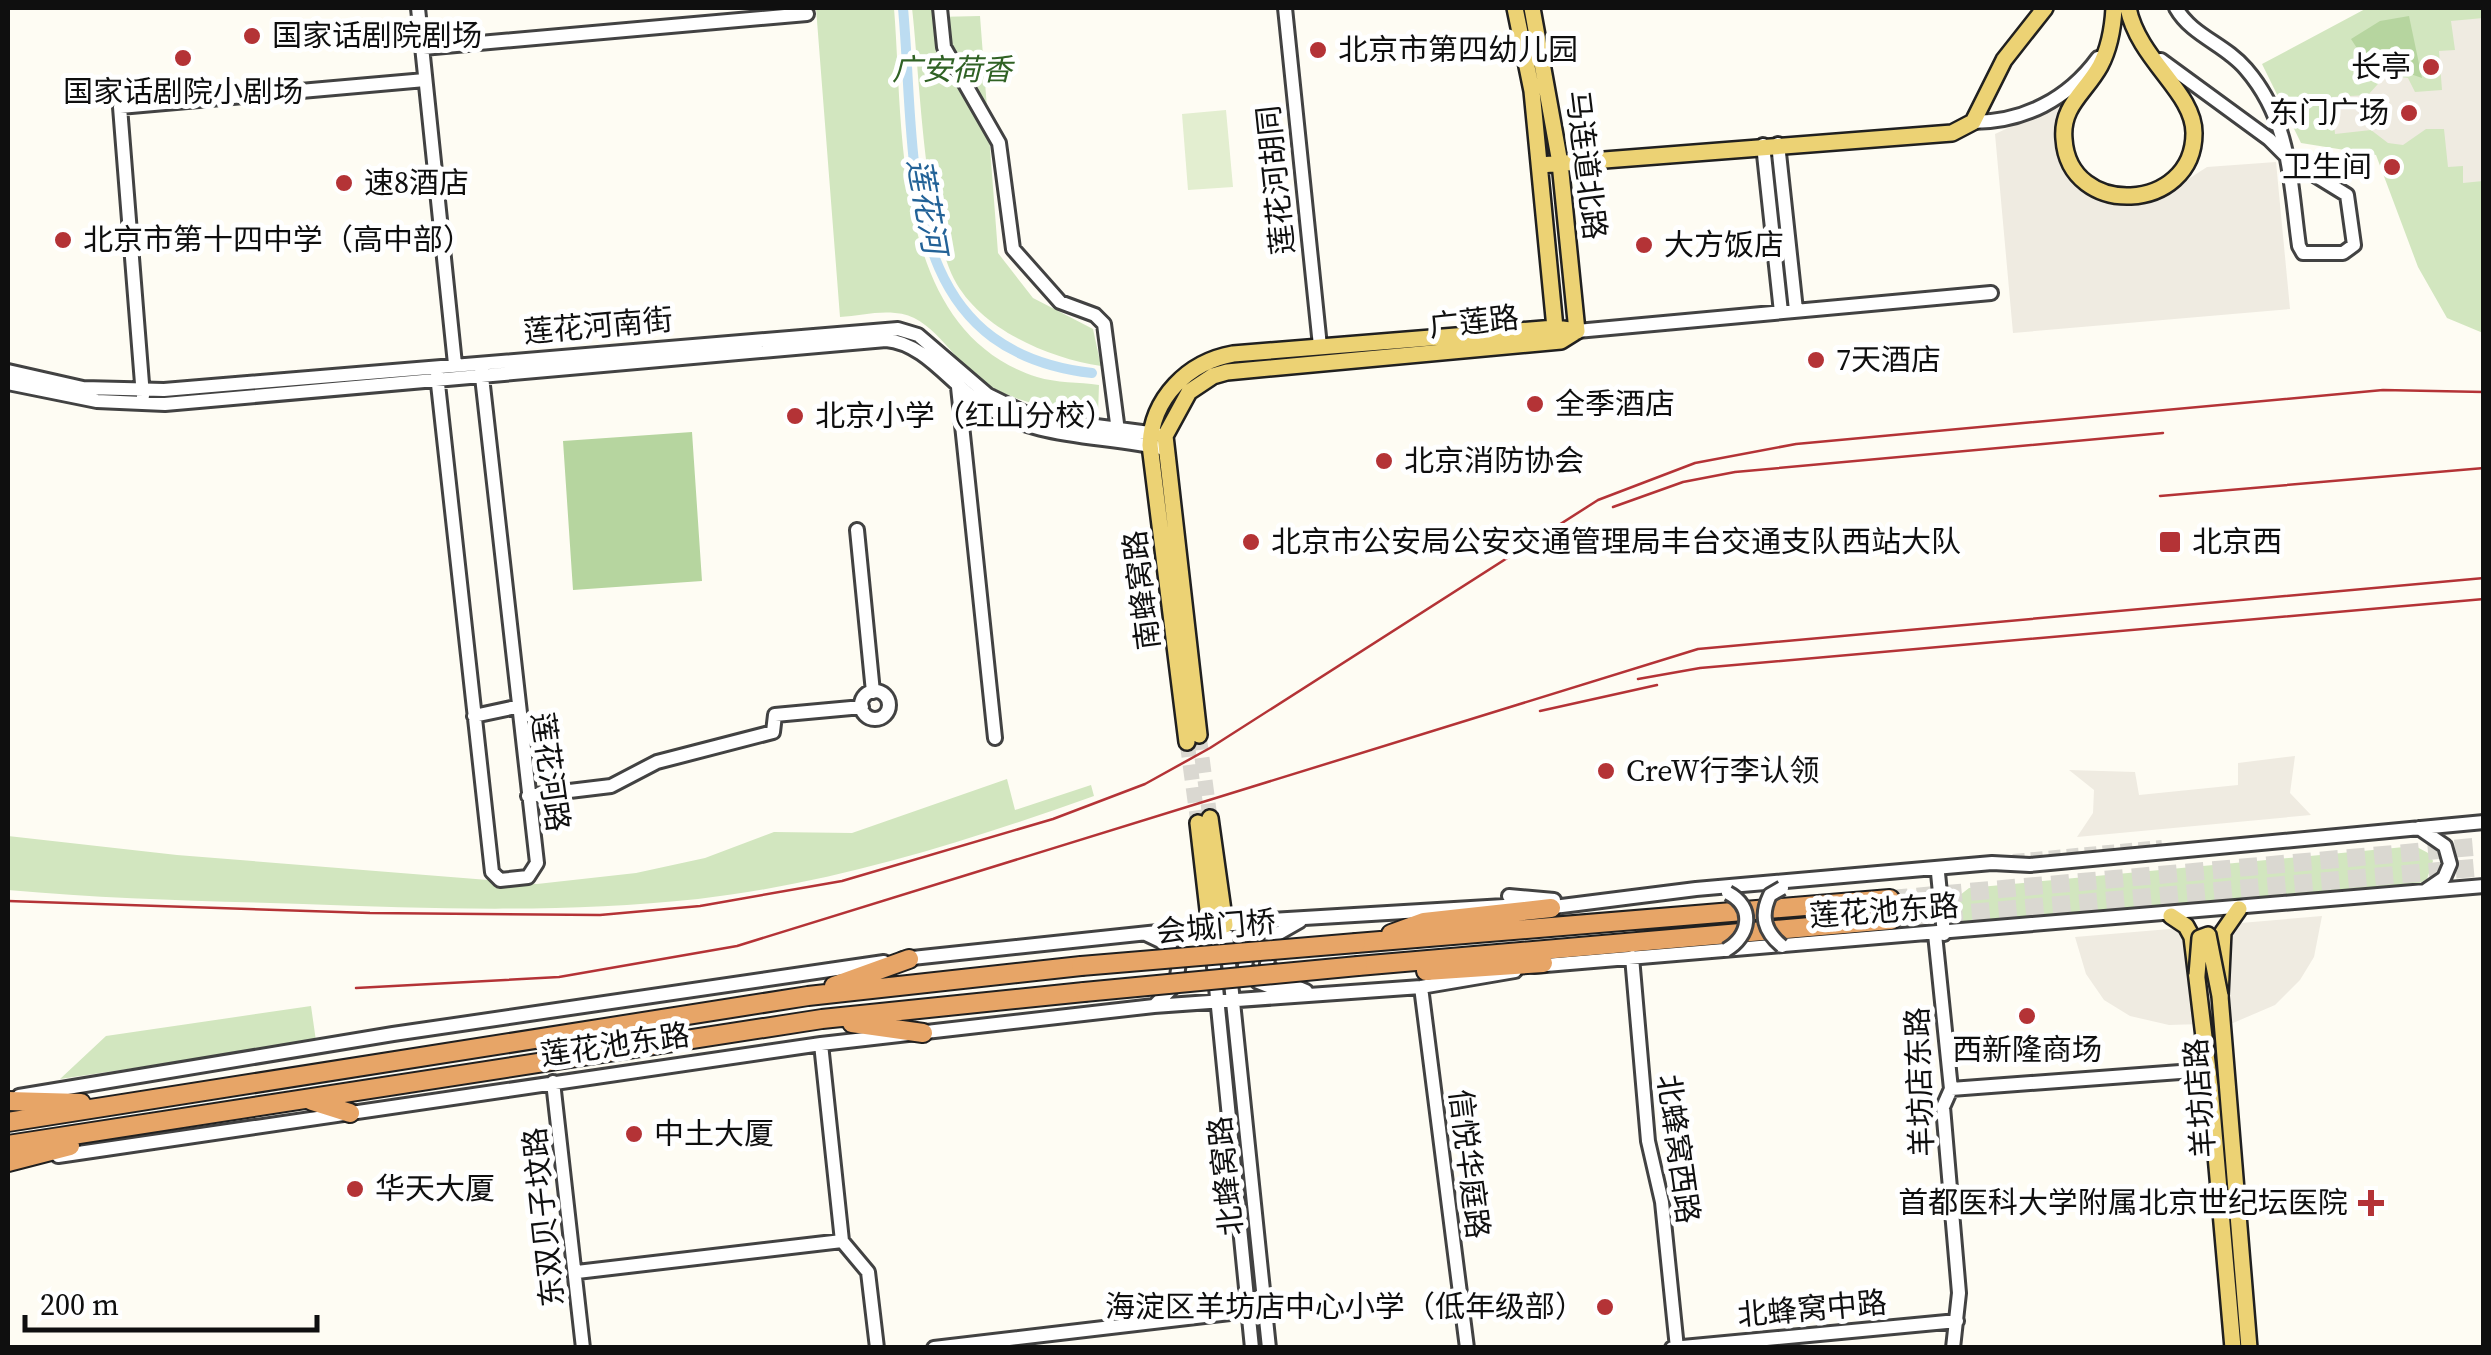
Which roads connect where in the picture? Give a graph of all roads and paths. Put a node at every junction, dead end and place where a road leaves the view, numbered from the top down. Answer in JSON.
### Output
{"nodes":[{"id":1,"x":418,"y":8,"type":"edge"},
{"id":2,"x":940,"y":8,"type":"edge"},
{"id":3,"x":1286,"y":8,"type":"edge"},
{"id":4,"x":1515,"y":8,"type":"edge"},
{"id":5,"x":1532,"y":8,"type":"edge"},
{"id":6,"x":2045,"y":8,"type":"edge"},
{"id":7,"x":2114,"y":8,"type":"edge"},
{"id":8,"x":2176,"y":8,"type":"edge"},
{"id":9,"x":807,"y":14,"type":"dead end"},
{"id":10,"x":2130,"y":15,"type":"edge"},
{"id":11,"x":2110,"y":39,"type":"junction"},
{"id":12,"x":422,"y":48,"type":"junction"},
{"id":13,"x":425,"y":80,"type":"junction"},
{"id":14,"x":1973,"y":122,"type":"junction"},
{"id":15,"x":1770,"y":144,"type":"junction"},
{"id":16,"x":2290,"y":160,"type":"junction"},
{"id":17,"x":1560,"y":162,"type":"junction"},
{"id":18,"x":1540,"y":165,"type":"junction"},
{"id":19,"x":1991,"y":293,"type":"dead end"},
{"id":20,"x":1788,"y":311,"type":"junction"},
{"id":21,"x":1555,"y":328,"type":"junction"},
{"id":22,"x":1577,"y":330,"type":"junction"},
{"id":23,"x":1320,"y":346,"type":"junction"},
{"id":24,"x":455,"y":364,"type":"junction"},
{"id":25,"x":481,"y":368,"type":"junction"},
{"id":26,"x":8,"y":371,"type":"edge"},
{"id":27,"x":437,"y":372,"type":"junction"},
{"id":28,"x":8,"y":384,"type":"edge"},
{"id":29,"x":958,"y":387,"type":"junction"},
{"id":30,"x":143,"y":397,"type":"junction"},
{"id":31,"x":1118,"y":434,"type":"junction"},
{"id":32,"x":1158,"y":441,"type":"junction"},
{"id":33,"x":856,"y":530,"type":"dead end"},
{"id":34,"x":872,"y":692,"type":"junction"},
{"id":35,"x":516,"y":707,"type":"junction"},
{"id":36,"x":862,"y":707,"type":"junction"},
{"id":37,"x":474,"y":716,"type":"junction"},
{"id":38,"x":995,"y":738,"type":"dead end"},
{"id":39,"x":1193,"y":739,"type":"tunnel mouth"},
{"id":40,"x":528,"y":796,"type":"junction"},
{"id":41,"x":1204,"y":820,"type":"tunnel mouth"},
{"id":42,"x":2484,"y":822,"type":"edge"},
{"id":43,"x":2420,"y":828,"type":"junction"},
{"id":44,"x":2030,"y":865,"type":"junction"},
{"id":45,"x":1938,"y":873,"type":"junction"},
{"id":46,"x":2484,"y":886,"type":"edge"},
{"id":47,"x":1782,"y":888,"type":"junction"},
{"id":48,"x":2423,"y":892,"type":"junction"},
{"id":49,"x":1728,"y":893,"type":"junction"},
{"id":50,"x":1586,"y":898,"type":"dead end"},
{"id":51,"x":1890,"y":899,"type":"tunnel mouth"},
{"id":52,"x":1602,"y":902,"type":"junction"},
{"id":53,"x":1461,"y":906,"type":"junction"},
{"id":54,"x":1551,"y":908,"type":"junction"},
{"id":55,"x":2234,"y":914,"type":"junction"},
{"id":56,"x":1307,"y":918,"type":"junction"},
{"id":57,"x":2176,"y":919,"type":"junction"},
{"id":58,"x":1271,"y":920,"type":"junction"},
{"id":59,"x":1891,"y":920,"type":"tunnel mouth"},
{"id":60,"x":1218,"y":926,"type":"junction"},
{"id":61,"x":1142,"y":933,"type":"junction"},
{"id":62,"x":1940,"y":934,"type":"junction"},
{"id":63,"x":1364,"y":942,"type":"junction"},
{"id":64,"x":1782,"y":946,"type":"junction"},
{"id":65,"x":1726,"y":950,"type":"junction"},
{"id":66,"x":1632,"y":957,"type":"junction"},
{"id":67,"x":909,"y":958,"type":"junction"},
{"id":68,"x":1543,"y":964,"type":"junction"},
{"id":69,"x":1367,"y":965,"type":"junction"},
{"id":70,"x":1081,"y":966,"type":"joint"},
{"id":71,"x":2197,"y":976,"type":"junction"},
{"id":72,"x":1421,"y":987,"type":"junction"},
{"id":73,"x":1084,"y":992,"type":"joint"},
{"id":74,"x":1310,"y":993,"type":"junction"},
{"id":75,"x":1290,"y":994,"type":"junction"},
{"id":76,"x":808,"y":996,"type":"junction"},
{"id":77,"x":2220,"y":996,"type":"junction"},
{"id":78,"x":1225,"y":1000,"type":"junction"},
{"id":79,"x":1154,"y":1006,"type":"junction"},
{"id":80,"x":822,"y":1020,"type":"junction"},
{"id":81,"x":923,"y":1033,"type":"junction"},
{"id":82,"x":821,"y":1044,"type":"junction"},
{"id":83,"x":2208,"y":1070,"type":"junction"},
{"id":84,"x":553,"y":1082,"type":"junction"},
{"id":85,"x":1951,"y":1090,"type":"junction"},
{"id":86,"x":8,"y":1099,"type":"edge"},
{"id":87,"x":307,"y":1099,"type":"junction"},
{"id":88,"x":136,"y":1104,"type":"junction"},
{"id":89,"x":350,"y":1113,"type":"junction"},
{"id":90,"x":8,"y":1122,"type":"edge"},
{"id":91,"x":160,"y":1122,"type":"junction"},
{"id":92,"x":8,"y":1144,"type":"edge"},
{"id":93,"x":8,"y":1162,"type":"edge"},
{"id":94,"x":842,"y":1240,"type":"junction"},
{"id":95,"x":577,"y":1272,"type":"junction"},
{"id":96,"x":1247,"y":1310,"type":"junction"},
{"id":97,"x":1956,"y":1321,"type":"junction"},
{"id":98,"x":1675,"y":1347,"type":"edge"},
{"id":99,"x":583,"y":1348,"type":"edge"},
{"id":100,"x":876,"y":1348,"type":"edge"},
{"id":101,"x":934,"y":1348,"type":"edge"},
{"id":102,"x":1252,"y":1348,"type":"edge"},
{"id":103,"x":1269,"y":1348,"type":"edge"},
{"id":104,"x":1467,"y":1348,"type":"edge"},
{"id":105,"x":1953,"y":1348,"type":"edge"},
{"id":106,"x":2233,"y":1348,"type":"edge"},
{"id":107,"x":2249,"y":1348,"type":"edge"}],
"edges":[{"from":1,"to":12,"type":"street"},
{"from":2,"to":31,"type":"street"},
{"from":3,"to":23,"type":"street","name":"莲花河胡同"},
{"from":4,"to":18,"type":"main road","name":"马连道北路"},
{"from":5,"to":17,"type":"main road","name":"马连道北路"},
{"from":6,"to":14,"type":"main road"},
{"from":7,"to":11,"type":"main road"},
{"from":8,"to":16,"type":"street"},
{"from":9,"to":12,"type":"street"},
{"from":10,"to":11,"type":"main road"},
{"from":10,"to":16,"type":"street"},
{"from":11,"to":14,"type":"street"},
{"from":12,"to":13,"type":"street"},
{"from":13,"to":24,"type":"street"},
{"from":13,"to":30,"type":"street"},
{"from":14,"to":15,"type":"main road"},
{"from":15,"to":17,"type":"main road"},
{"from":15,"to":20,"type":"street"},
{"from":16,"to":16,"type":"street"},
{"from":17,"to":18,"type":"main road"},
{"from":17,"to":22,"type":"main road","name":"马连道北路"},
{"from":18,"to":21,"type":"main road","name":"马连道北路"},
{"from":19,"to":20,"type":"street","name":"广莲路"},
{"from":20,"to":22,"type":"street","name":"广莲路"},
{"from":21,"to":22,"type":"main road","name":"广莲路"},
{"from":21,"to":23,"type":"main road","name":"广莲路"},
{"from":22,"to":32,"type":"main road","name":"广莲路"},
{"from":23,"to":32,"type":"main road","name":"广莲路"},
{"from":24,"to":25,"type":"street","name":"莲花河南街"},
{"from":24,"to":27,"type":"street","name":"莲花河南街"},
{"from":25,"to":27,"type":"street","name":"莲花河南街"},
{"from":25,"to":29,"type":"street","name":"莲花河南街"},
{"from":25,"to":31,"type":"street","name":"莲花河南街"},
{"from":25,"to":35,"type":"street","name":"莲花河路"},
{"from":26,"to":30,"type":"street","name":"莲花河南街"},
{"from":27,"to":30,"type":"street","name":"莲花河南街"},
{"from":27,"to":37,"type":"street","name":"莲花河路"},
{"from":28,"to":30,"type":"street","name":"莲花河南街"},
{"from":29,"to":31,"type":"street","name":"莲花河南街"},
{"from":29,"to":38,"type":"street"},
{"from":31,"to":32,"type":"street","name":"莲花河南街"},
{"from":32,"to":39,"type":"main road","name":"南蜂窝路"},
{"from":33,"to":34,"type":"street"},
{"from":34,"to":36,"type":"street"},
{"from":34,"to":36,"type":"street"},
{"from":35,"to":37,"type":"street"},
{"from":35,"to":40,"type":"street","name":"莲花河路"},
{"from":36,"to":40,"type":"street"},
{"from":37,"to":40,"type":"street","name":"莲花河路"},
{"from":41,"to":60,"type":"main road"},
{"from":42,"to":43,"type":"street","name":"莲花池东路"},
{"from":43,"to":44,"type":"street","name":"莲花池东路"},
{"from":43,"to":48,"type":"street"},
{"from":44,"to":45,"type":"street","name":"莲花池东路"},
{"from":44,"to":52,"type":"street","name":"莲花池东路"},
{"from":45,"to":47,"type":"street","name":"莲花池东路"},
{"from":45,"to":62,"type":"street","name":"羊坊店东路"},
{"from":46,"to":48,"type":"street","name":"莲花池东路"},
{"from":47,"to":49,"type":"street","name":"莲花池东路"},
{"from":47,"to":64,"type":"street","bridge":true},
{"from":48,"to":55,"type":"street","name":"莲花池东路"},
{"from":49,"to":52,"type":"street","name":"莲花池东路"},
{"from":49,"to":65,"type":"street","bridge":true},
{"from":50,"to":53,"type":"street"},
{"from":51,"to":63,"type":"highway","name":"莲花池东路"},
{"from":52,"to":54,"type":"street","name":"莲花池东路"},
{"from":53,"to":54,"type":"street","name":"莲花池东路"},
{"from":53,"to":56,"type":"street","name":"莲花池东路"},
{"from":54,"to":63,"type":"highway"},
{"from":55,"to":57,"type":"street","name":"莲花池东路"},
{"from":55,"to":77,"type":"main road","name":"羊坊店路","bridge":true},
{"from":56,"to":58,"type":"street","name":"莲花池东路"},
{"from":56,"to":74,"type":"street"},
{"from":57,"to":62,"type":"street","name":"莲花池东路"},
{"from":57,"to":71,"type":"main road","name":"羊坊店路","bridge":true},
{"from":58,"to":60,"type":"street","name":"莲花池东路"},
{"from":58,"to":75,"type":"street"},
{"from":59,"to":69,"type":"highway","name":"莲花池东路"},
{"from":60,"to":61,"type":"street","name":"莲花池东路"},
{"from":60,"to":78,"type":"street"},
{"from":61,"to":67,"type":"street","name":"莲花池东路"},
{"from":61,"to":79,"type":"street"},
{"from":62,"to":64,"type":"street","name":"莲花池东路"},
{"from":62,"to":85,"type":"street","name":"羊坊店东路"},
{"from":63,"to":70,"type":"highway","name":"会城门桥","bridge":true},
{"from":64,"to":65,"type":"street","name":"莲花池东路"},
{"from":65,"to":66,"type":"street","name":"莲花池东路"},
{"from":66,"to":68,"type":"street","name":"莲花池东路"},
{"from":66,"to":98,"type":"street","name":"北蜂窝西路"},
{"from":67,"to":76,"type":"highway"},
{"from":67,"to":86,"type":"street","name":"莲花池东路"},
{"from":68,"to":69,"type":"highway"},
{"from":68,"to":72,"type":"street","name":"莲花池东路"},
{"from":69,"to":73,"type":"highway","name":"会城门桥","bridge":true},
{"from":70,"to":76,"type":"highway","name":"莲花池东路"},
{"from":71,"to":77,"type":"main road","bridge":true},
{"from":71,"to":83,"type":"main road","name":"羊坊店路"},
{"from":72,"to":74,"type":"street","name":"莲花池东路"},
{"from":72,"to":104,"type":"street","name":"信悦华庭路"},
{"from":73,"to":80,"type":"highway","name":"莲花池东路"},
{"from":74,"to":75,"type":"street","name":"莲花池东路"},
{"from":75,"to":78,"type":"street","name":"莲花池东路"},
{"from":76,"to":88,"type":"highway","name":"莲花池东路"},
{"from":77,"to":107,"type":"main road","name":"羊坊店路"},
{"from":78,"to":79,"type":"street","name":"莲花池东路"},
{"from":78,"to":96,"type":"street","name":"北蜂窝路"},
{"from":78,"to":103,"type":"street","name":"北蜂窝路"},
{"from":79,"to":81,"type":"street","name":"莲花池东路"},
{"from":80,"to":81,"type":"highway"},
{"from":80,"to":87,"type":"highway","name":"莲花池东路"},
{"from":81,"to":82,"type":"street","name":"莲花池东路"},
{"from":82,"to":84,"type":"street","name":"莲花池东路"},
{"from":82,"to":94,"type":"street"},
{"from":83,"to":85,"type":"street"},
{"from":83,"to":106,"type":"main road","name":"羊坊店路"},
{"from":84,"to":89,"type":"street","name":"莲花池东路"},
{"from":84,"to":95,"type":"street","name":"东双贝子坟路"},
{"from":85,"to":97,"type":"street","name":"羊坊店东路"},
{"from":86,"to":88,"type":"highway"},
{"from":87,"to":89,"type":"highway"},
{"from":87,"to":91,"type":"highway","name":"莲花池东路"},
{"from":88,"to":90,"type":"highway","name":"莲花池东路"},
{"from":89,"to":93,"type":"street","name":"莲花池东路"},
{"from":91,"to":92,"type":"highway","name":"莲花池东路"},
{"from":91,"to":93,"type":"highway"},
{"from":94,"to":95,"type":"street"},
{"from":94,"to":100,"type":"street"},
{"from":95,"to":99,"type":"street","name":"东双贝子坟路"},
{"from":96,"to":101,"type":"street"},
{"from":96,"to":102,"type":"street","name":"北蜂窝路"},
{"from":97,"to":98,"type":"street","name":"北蜂窝中路"},
{"from":97,"to":105,"type":"street","name":"羊坊店东路"}]}
